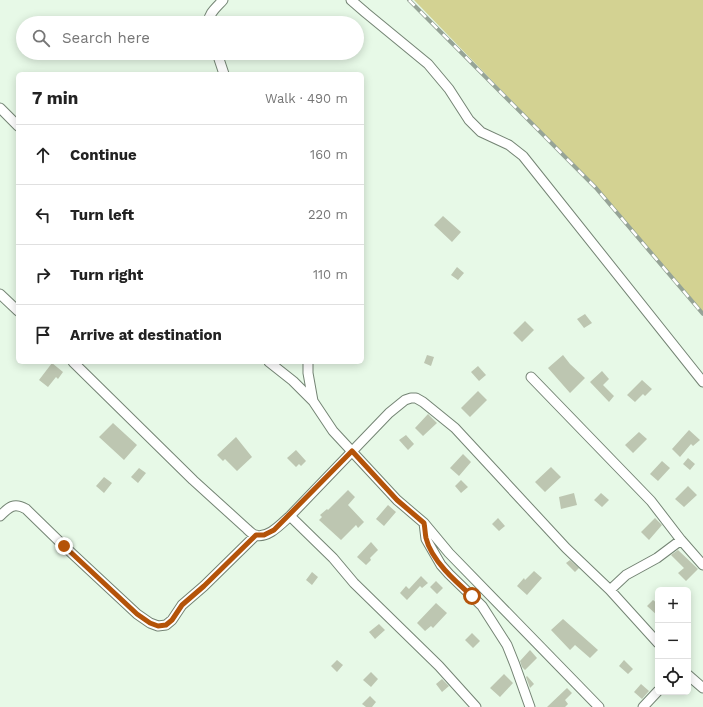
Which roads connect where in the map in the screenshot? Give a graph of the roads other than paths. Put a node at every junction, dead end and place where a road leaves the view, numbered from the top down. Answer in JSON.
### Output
{"nodes":[{"id":1,"x":223,"y":0,"type":"edge"},
{"id":2,"x":351,"y":0,"type":"edge"},
{"id":3,"x":209,"y":16,"type":"edge"},
{"id":4,"x":219,"y":60,"type":"edge"},
{"id":5,"x":223,"y":72,"type":"edge"},
{"id":6,"x":0,"y":108,"type":"edge"},
{"id":7,"x":16,"y":124,"type":"edge"},
{"id":8,"x":0,"y":294,"type":"edge"},
{"id":9,"x":16,"y":309,"type":"edge"},
{"id":10,"x":74,"y":364,"type":"edge"},
{"id":11,"x":272,"y":364,"type":"edge"},
{"id":12,"x":308,"y":364,"type":"edge"},
{"id":13,"x":531,"y":377,"type":"dead end"},
{"id":14,"x":703,"y":382,"type":"edge"},
{"id":15,"x":313,"y":401,"type":"junction"},
{"id":16,"x":352,"y":451,"type":"junction"},
{"id":17,"x":0,"y":516,"type":"edge"},
{"id":18,"x":290,"y":516,"type":"junction"},
{"id":19,"x":424,"y":523,"type":"junction"},
{"id":20,"x":256,"y":535,"type":"junction"},
{"id":21,"x":681,"y":540,"type":"junction"},
{"id":22,"x":703,"y":565,"type":"edge"},
{"id":23,"x":610,"y":590,"type":"junction"},
{"id":24,"x":655,"y":640,"type":"edge"},
{"id":25,"x":691,"y":677,"type":"edge"},
{"id":26,"x":703,"y":688,"type":"edge"},
{"id":27,"x":655,"y":693,"type":"edge"},
{"id":28,"x":476,"y":707,"type":"edge"},
{"id":29,"x":530,"y":707,"type":"edge"},
{"id":30,"x":599,"y":707,"type":"edge"},
{"id":31,"x":643,"y":707,"type":"edge"}],
"edges":[{"from":1,"to":3,"type":"street"},
{"from":2,"to":14,"type":"street"},
{"from":4,"to":5,"type":"street"},
{"from":6,"to":7,"type":"street"},
{"from":8,"to":9,"type":"street"},
{"from":10,"to":20,"type":"street"},
{"from":11,"to":15,"type":"street"},
{"from":12,"to":15,"type":"street"},
{"from":13,"to":21,"type":"street"},
{"from":15,"to":16,"type":"street"},
{"from":16,"to":18,"type":"street"},
{"from":16,"to":19,"type":"street"},
{"from":16,"to":23,"type":"street"},
{"from":17,"to":20,"type":"street"},
{"from":18,"to":20,"type":"street"},
{"from":18,"to":28,"type":"street"},
{"from":19,"to":29,"type":"street"},
{"from":19,"to":30,"type":"street"},
{"from":21,"to":22,"type":"street"},
{"from":21,"to":23,"type":"street"},
{"from":23,"to":24,"type":"street"},
{"from":25,"to":26,"type":"street"},
{"from":27,"to":31,"type":"street"}]}
